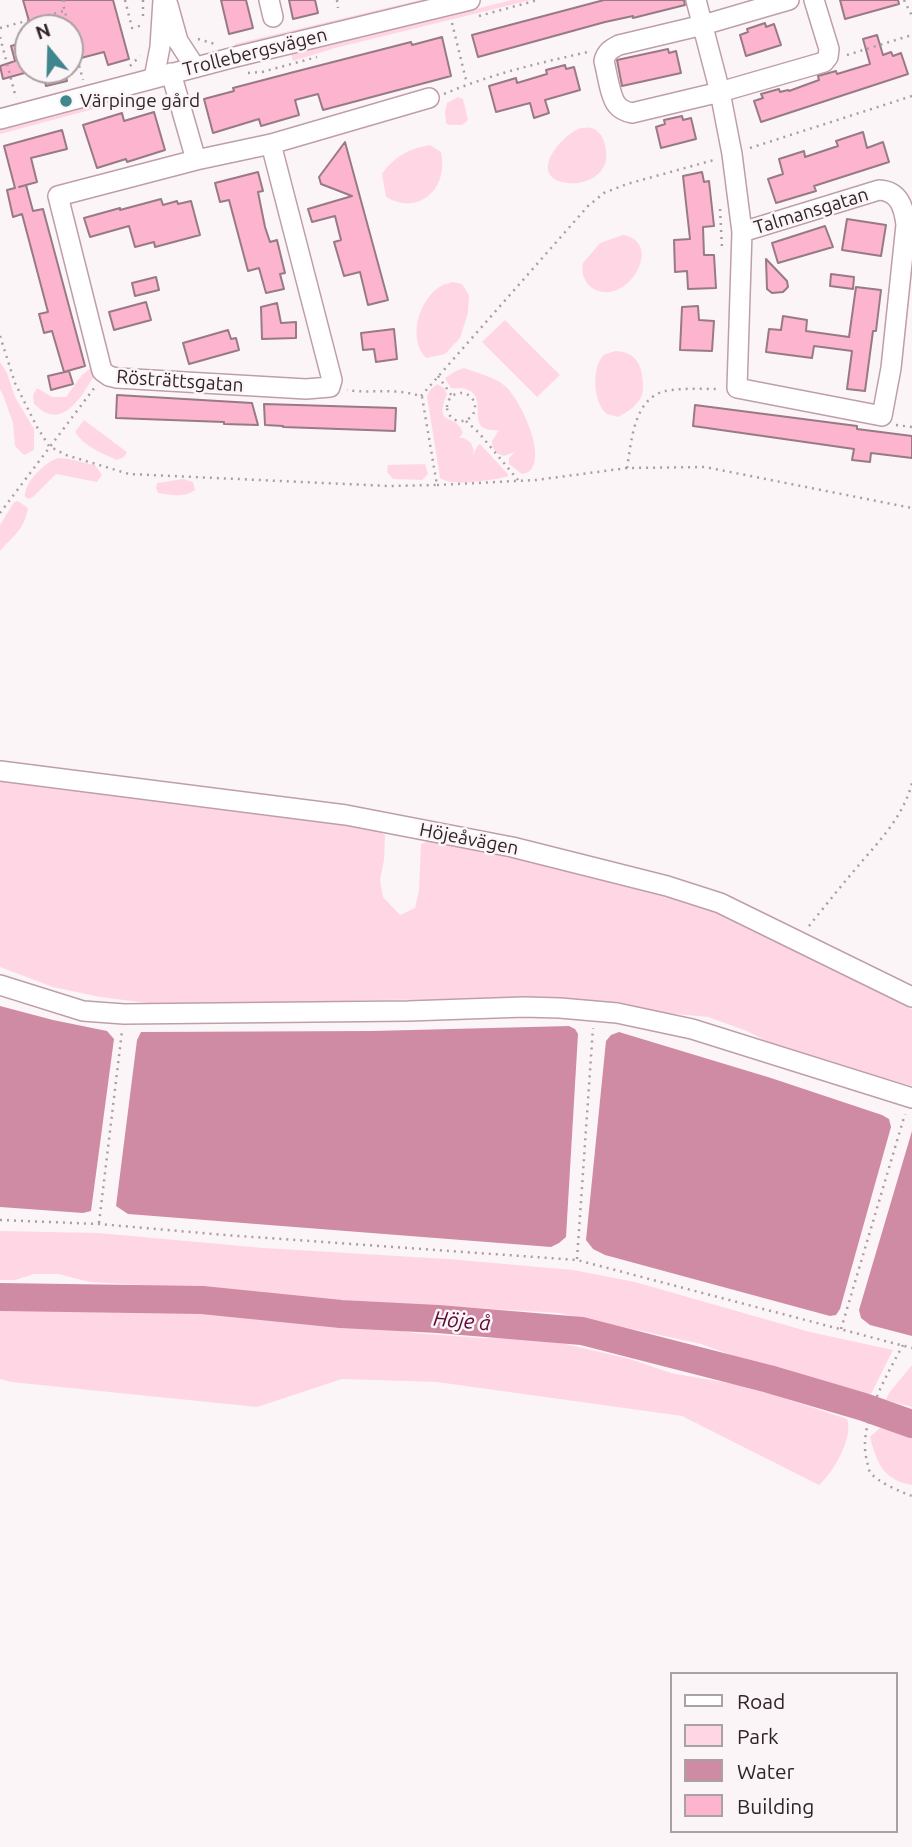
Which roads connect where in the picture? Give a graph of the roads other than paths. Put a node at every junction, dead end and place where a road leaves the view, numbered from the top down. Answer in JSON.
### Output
{"nodes":[{"id":1,"x":165,"y":0,"type":"edge"},
{"id":2,"x":696,"y":0,"type":"edge"},
{"id":3,"x":789,"y":0,"type":"edge"},
{"id":4,"x":814,"y":0,"type":"edge"},
{"id":5,"x":473,"y":8,"type":"edge"},
{"id":6,"x":703,"y":25,"type":"junction"},
{"id":7,"x":195,"y":67,"type":"junction"},
{"id":8,"x":162,"y":76,"type":"junction"},
{"id":9,"x":720,"y":92,"type":"junction"},
{"id":10,"x":429,"y":98,"type":"road end"},
{"id":11,"x":0,"y":119,"type":"edge"},
{"id":12,"x":271,"y":144,"type":"junction"},
{"id":13,"x":196,"y":160,"type":"junction"},
{"id":14,"x":742,"y":232,"type":"junction"},
{"id":15,"x":0,"y":771,"type":"edge"},
{"id":16,"x":0,"y":985,"type":"edge"},
{"id":17,"x":912,"y":997,"type":"edge"},
{"id":18,"x":911,"y":1097,"type":"edge"}],
"edges":[{"from":1,"to":7,"type":"street"},
{"from":1,"to":8,"type":"street"},
{"from":2,"to":6,"type":"street","name":"Talmansgatan"},
{"from":3,"to":6,"type":"street"},
{"from":4,"to":9,"type":"street"},
{"from":5,"to":7,"type":"street","name":"Trollebergsvägen"},
{"from":6,"to":9,"type":"street","name":"Talmansgatan"},
{"from":6,"to":9,"type":"street"},
{"from":7,"to":8,"type":"street","name":"Trollebergsvägen"},
{"from":8,"to":11,"type":"street","name":"Trollebergsvägen"},
{"from":8,"to":13,"type":"street"},
{"from":9,"to":14,"type":"street","name":"Talmansgatan"},
{"from":10,"to":12,"type":"street","name":"Rösträttsgatan"},
{"from":12,"to":13,"type":"street","name":"Rösträttsgatan"},
{"from":12,"to":13,"type":"street","name":"Rösträttsgatan"},
{"from":14,"to":14,"type":"street","name":"Talmansgatan"},
{"from":15,"to":17,"type":"street","name":"Höjeåvägen"},
{"from":16,"to":18,"type":"street"}]}
